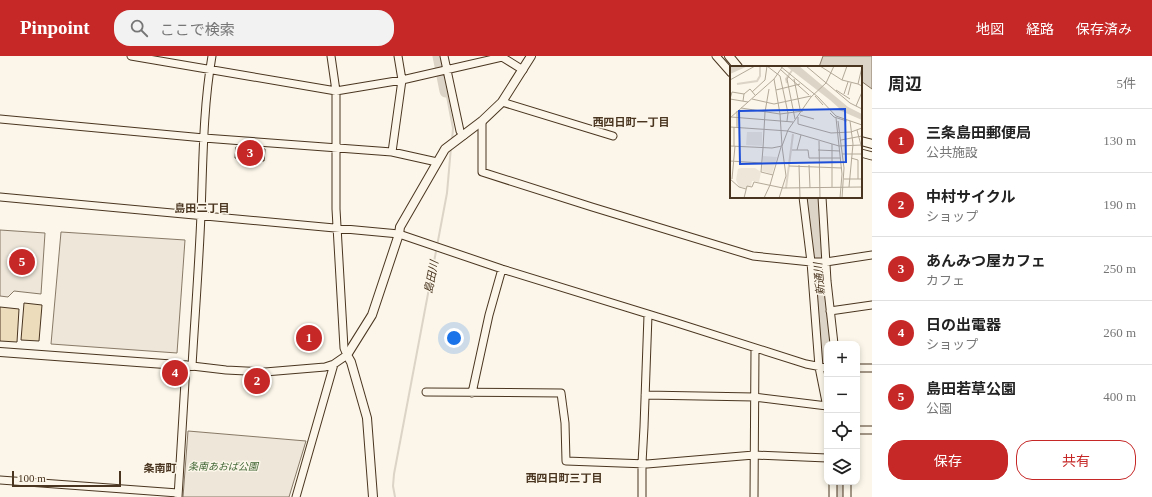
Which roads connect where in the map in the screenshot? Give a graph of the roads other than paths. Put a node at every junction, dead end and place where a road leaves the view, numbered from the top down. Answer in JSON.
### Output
{"nodes":[{"id":1,"x":130,"y":56,"type":"edge"},
{"id":2,"x":212,"y":56,"type":"edge"},
{"id":3,"x":330,"y":56,"type":"edge"},
{"id":4,"x":398,"y":56,"type":"edge"},
{"id":5,"x":444,"y":56,"type":"edge"},
{"id":6,"x":531,"y":56,"type":"edge"},
{"id":7,"x":716,"y":56,"type":"edge"},
{"id":8,"x":729,"y":56,"type":"edge"},
{"id":9,"x":502,"y":57,"type":"edge"},
{"id":10,"x":737,"y":66,"type":"edge"},
{"id":11,"x":209,"y":69,"type":"junction"},
{"id":12,"x":447,"y":69,"type":"junction"},
{"id":13,"x":523,"y":70,"type":"junction"},
{"id":14,"x":730,"y":72,"type":"edge"},
{"id":15,"x":402,"y":80,"type":"junction"},
{"id":16,"x":336,"y":91,"type":"junction"},
{"id":17,"x":502,"y":102,"type":"junction"},
{"id":18,"x":0,"y":119,"type":"edge"},
{"id":19,"x":482,"y":121,"type":"junction"},
{"id":20,"x":464,"y":135,"type":"junction"},
{"id":21,"x":613,"y":136,"type":"dead end"},
{"id":22,"x":204,"y":138,"type":"junction"},
{"id":23,"x":862,"y":141,"type":"edge"},
{"id":24,"x":872,"y":144,"type":"edge"},
{"id":25,"x":336,"y":149,"type":"junction"},
{"id":26,"x":392,"y":152,"type":"junction"},
{"id":27,"x":862,"y":153,"type":"edge"},
{"id":28,"x":872,"y":156,"type":"edge"},
{"id":29,"x":437,"y":162,"type":"junction"},
{"id":30,"x":0,"y":197,"type":"edge"},
{"id":31,"x":802,"y":198,"type":"edge"},
{"id":32,"x":822,"y":198,"type":"edge"},
{"id":33,"x":201,"y":215,"type":"junction"},
{"id":34,"x":337,"y":228,"type":"junction"},
{"id":35,"x":399,"y":234,"type":"junction"},
{"id":36,"x":872,"y":255,"type":"edge"},
{"id":37,"x":812,"y":262,"type":"junction"},
{"id":38,"x":825,"y":262,"type":"junction"},
{"id":39,"x":502,"y":269,"type":"junction"},
{"id":40,"x":872,"y":305,"type":"edge"},
{"id":41,"x":830,"y":311,"type":"junction"},
{"id":42,"x":648,"y":315,"type":"junction"},
{"id":43,"x":834,"y":341,"type":"edge"},
{"id":44,"x":756,"y":348,"type":"junction"},
{"id":45,"x":0,"y":352,"type":"edge"},
{"id":46,"x":347,"y":355,"type":"junction"},
{"id":47,"x":334,"y":364,"type":"junction"},
{"id":48,"x":189,"y":366,"type":"junction"},
{"id":49,"x":819,"y":367,"type":"junction"},
{"id":50,"x":824,"y":368,"type":"edge"},
{"id":51,"x":860,"y":368,"type":"edge"},
{"id":52,"x":872,"y":368,"type":"edge"},
{"id":53,"x":824,"y":391,"type":"edge"},
{"id":54,"x":426,"y":392,"type":"dead end"},
{"id":55,"x":472,"y":393,"type":"junction"},
{"id":56,"x":645,"y":395,"type":"junction"},
{"id":57,"x":754,"y":397,"type":"junction"},
{"id":58,"x":824,"y":406,"type":"edge"},
{"id":59,"x":860,"y":430,"type":"edge"},
{"id":60,"x":872,"y":430,"type":"edge"},
{"id":61,"x":754,"y":455,"type":"junction"},
{"id":62,"x":824,"y":458,"type":"edge"},
{"id":63,"x":642,"y":463,"type":"junction"},
{"id":64,"x":0,"y":480,"type":"edge"},
{"id":65,"x":833,"y":485,"type":"edge"},
{"id":66,"x":847,"y":485,"type":"edge"},
{"id":67,"x":178,"y":495,"type":"edge"},
{"id":68,"x":296,"y":497,"type":"edge"},
{"id":69,"x":373,"y":497,"type":"edge"},
{"id":70,"x":642,"y":497,"type":"edge"},
{"id":71,"x":754,"y":497,"type":"edge"},
{"id":72,"x":833,"y":497,"type":"edge"},
{"id":73,"x":847,"y":497,"type":"edge"}],
"edges":[{"from":1,"to":11,"type":"street"},
{"from":2,"to":11,"type":"street"},
{"from":3,"to":16,"type":"street"},
{"from":4,"to":15,"type":"street"},
{"from":5,"to":12,"type":"street"},
{"from":6,"to":13,"type":"street"},
{"from":7,"to":14,"type":"street"},
{"from":8,"to":10,"type":"street"},
{"from":9,"to":12,"type":"street"},
{"from":9,"to":13,"type":"street"},
{"from":11,"to":16,"type":"street"},
{"from":11,"to":22,"type":"street"},
{"from":12,"to":15,"type":"street"},
{"from":12,"to":20,"type":"street"},
{"from":13,"to":17,"type":"street"},
{"from":15,"to":16,"type":"street"},
{"from":15,"to":26,"type":"street"},
{"from":16,"to":25,"type":"street"},
{"from":17,"to":19,"type":"street"},
{"from":17,"to":21,"type":"street"},
{"from":18,"to":22,"type":"street"},
{"from":19,"to":20,"type":"street"},
{"from":19,"to":37,"type":"street"},
{"from":20,"to":29,"type":"street"},
{"from":22,"to":25,"type":"street"},
{"from":22,"to":33,"type":"street"},
{"from":23,"to":24,"type":"street"},
{"from":25,"to":26,"type":"street"},
{"from":25,"to":34,"type":"street"},
{"from":26,"to":29,"type":"street"},
{"from":27,"to":28,"type":"street"},
{"from":29,"to":35,"type":"street"},
{"from":30,"to":33,"type":"street"},
{"from":31,"to":37,"type":"street"},
{"from":32,"to":38,"type":"street"},
{"from":33,"to":34,"type":"street"},
{"from":33,"to":48,"type":"street"},
{"from":34,"to":35,"type":"street"},
{"from":34,"to":46,"type":"street"},
{"from":35,"to":39,"type":"street"},
{"from":35,"to":46,"type":"street"},
{"from":36,"to":38,"type":"street"},
{"from":37,"to":38,"type":"street"},
{"from":37,"to":49,"type":"street"},
{"from":38,"to":41,"type":"street"},
{"from":39,"to":42,"type":"street"},
{"from":39,"to":55,"type":"street"},
{"from":40,"to":41,"type":"street"},
{"from":41,"to":43,"type":"street"},
{"from":42,"to":44,"type":"street"},
{"from":42,"to":56,"type":"street"},
{"from":44,"to":49,"type":"street"},
{"from":44,"to":57,"type":"street"},
{"from":45,"to":48,"type":"street"},
{"from":46,"to":47,"type":"street"},
{"from":46,"to":69,"type":"street"},
{"from":47,"to":48,"type":"street"},
{"from":47,"to":68,"type":"street"},
{"from":48,"to":67,"type":"street"},
{"from":49,"to":50,"type":"street"},
{"from":49,"to":53,"type":"street"},
{"from":51,"to":52,"type":"street"},
{"from":54,"to":55,"type":"street"},
{"from":55,"to":63,"type":"street"},
{"from":56,"to":57,"type":"street"},
{"from":56,"to":63,"type":"street"},
{"from":57,"to":58,"type":"street"},
{"from":57,"to":61,"type":"street"},
{"from":59,"to":60,"type":"street"},
{"from":61,"to":62,"type":"street"},
{"from":61,"to":63,"type":"street"},
{"from":61,"to":71,"type":"street"},
{"from":63,"to":70,"type":"street"},
{"from":64,"to":67,"type":"street"},
{"from":65,"to":72,"type":"street"},
{"from":66,"to":73,"type":"street"}]}
